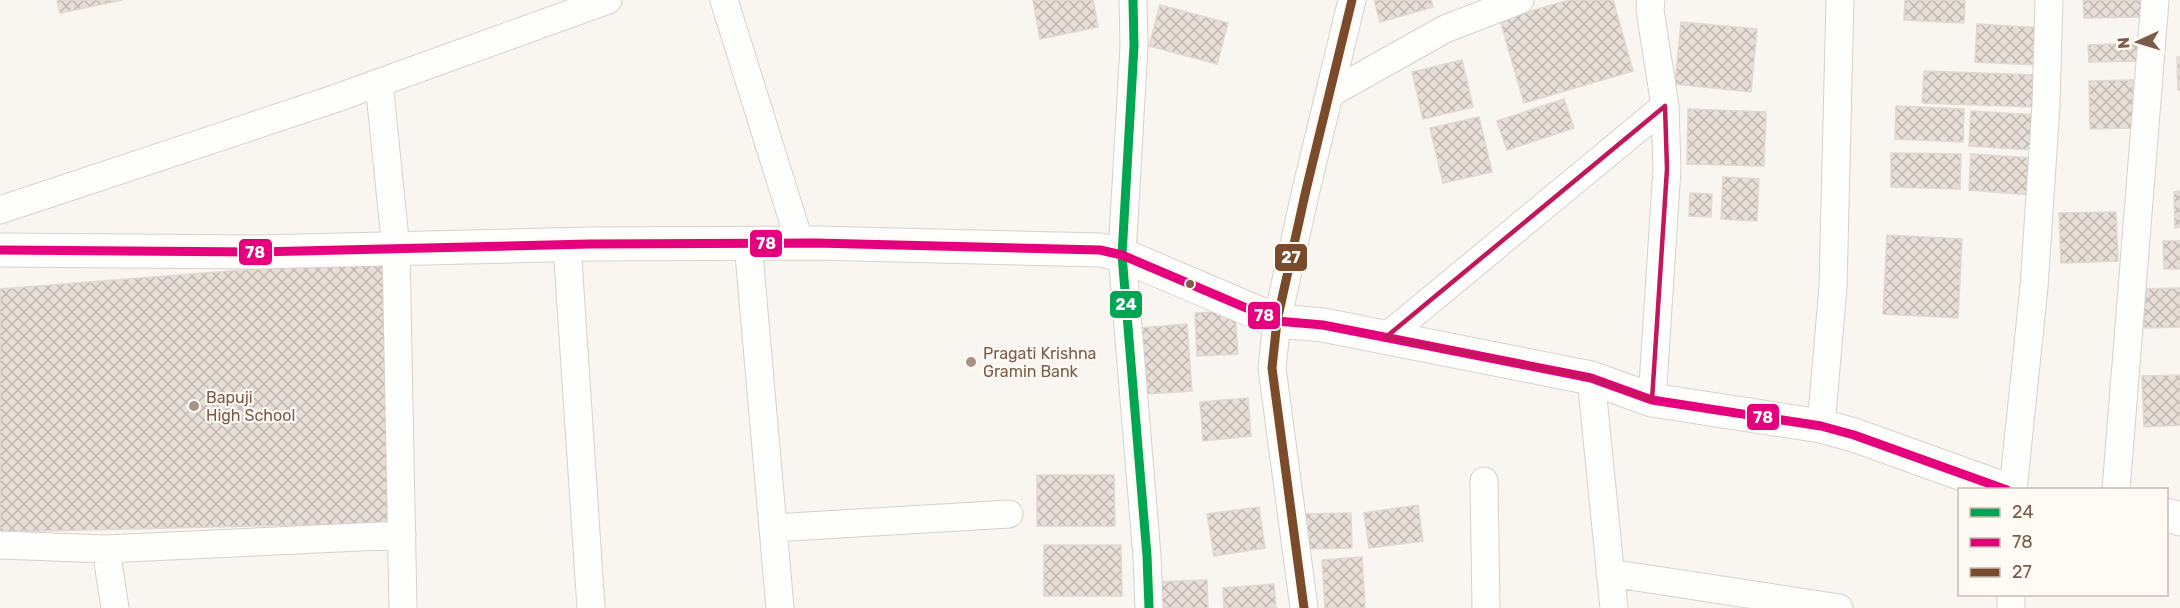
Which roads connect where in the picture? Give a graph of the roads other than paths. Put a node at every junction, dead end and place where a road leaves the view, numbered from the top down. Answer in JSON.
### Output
{"nodes":[{"id":1,"x":608,"y":0,"type":"edge"},
{"id":2,"x":724,"y":0,"type":"edge"},
{"id":3,"x":1133,"y":0,"type":"edge"},
{"id":4,"x":1352,"y":0,"type":"edge"},
{"id":5,"x":1520,"y":0,"type":"edge"},
{"id":6,"x":1651,"y":0,"type":"edge"},
{"id":7,"x":1840,"y":0,"type":"edge"},
{"id":8,"x":2049,"y":0,"type":"edge"},
{"id":9,"x":2155,"y":0,"type":"edge"},
{"id":10,"x":379,"y":83,"type":"junction"},
{"id":11,"x":1331,"y":93,"type":"junction"},
{"id":12,"x":1665,"y":106,"type":"junction"},
{"id":13,"x":0,"y":210,"type":"edge"},
{"id":14,"x":748,"y":243,"type":"junction"},
{"id":15,"x":800,"y":243,"type":"junction"},
{"id":16,"x":567,"y":245,"type":"junction"},
{"id":17,"x":396,"y":249,"type":"junction"},
{"id":18,"x":0,"y":250,"type":"edge"},
{"id":19,"x":1122,"y":255,"type":"junction"},
{"id":20,"x":1277,"y":321,"type":"junction"},
{"id":21,"x":1386,"y":337,"type":"junction"},
{"id":22,"x":1591,"y":378,"type":"junction"},
{"id":23,"x":1652,"y":400,"type":"junction"},
{"id":24,"x":1821,"y":426,"type":"junction"},
{"id":25,"x":1484,"y":481,"type":"dead end"},
{"id":26,"x":2004,"y":488,"type":"edge"},
{"id":27,"x":2013,"y":488,"type":"edge"},
{"id":28,"x":2116,"y":488,"type":"edge"},
{"id":29,"x":1009,"y":514,"type":"dead end"},
{"id":30,"x":773,"y":528,"type":"junction"},
{"id":31,"x":402,"y":535,"type":"junction"},
{"id":32,"x":0,"y":545,"type":"edge"},
{"id":33,"x":106,"y":549,"type":"junction"},
{"id":34,"x":1610,"y":573,"type":"junction"},
{"id":35,"x":115,"y":608,"type":"edge"},
{"id":36,"x":403,"y":608,"type":"edge"},
{"id":37,"x":591,"y":608,"type":"edge"},
{"id":38,"x":780,"y":608,"type":"edge"},
{"id":39,"x":1149,"y":608,"type":"edge"},
{"id":40,"x":1304,"y":608,"type":"edge"},
{"id":41,"x":1486,"y":608,"type":"edge"},
{"id":42,"x":1614,"y":608,"type":"edge"},
{"id":43,"x":1839,"y":608,"type":"edge"}],
"edges":[{"from":1,"to":10,"type":"street"},
{"from":2,"to":15,"type":"street"},
{"from":3,"to":19,"type":"street"},
{"from":4,"to":11,"type":"street"},
{"from":5,"to":11,"type":"street"},
{"from":6,"to":12,"type":"street"},
{"from":7,"to":24,"type":"street"},
{"from":8,"to":27,"type":"street"},
{"from":9,"to":28,"type":"street"},
{"from":10,"to":13,"type":"street"},
{"from":10,"to":17,"type":"street"},
{"from":11,"to":20,"type":"street"},
{"from":12,"to":21,"type":"street"},
{"from":12,"to":23,"type":"street"},
{"from":14,"to":15,"type":"street"},
{"from":14,"to":16,"type":"street"},
{"from":14,"to":30,"type":"street"},
{"from":15,"to":19,"type":"street"},
{"from":16,"to":17,"type":"street"},
{"from":16,"to":37,"type":"street"},
{"from":17,"to":18,"type":"street"},
{"from":17,"to":31,"type":"street"},
{"from":19,"to":20,"type":"street"},
{"from":19,"to":39,"type":"street"},
{"from":20,"to":21,"type":"street"},
{"from":20,"to":40,"type":"street"},
{"from":21,"to":22,"type":"street"},
{"from":22,"to":23,"type":"street"},
{"from":22,"to":34,"type":"street"},
{"from":23,"to":24,"type":"street"},
{"from":24,"to":26,"type":"street"},
{"from":25,"to":41,"type":"street"},
{"from":29,"to":30,"type":"street"},
{"from":30,"to":38,"type":"street"},
{"from":31,"to":33,"type":"street"},
{"from":31,"to":36,"type":"street"},
{"from":32,"to":33,"type":"street"},
{"from":33,"to":35,"type":"street"},
{"from":34,"to":42,"type":"street"},
{"from":34,"to":43,"type":"street"}]}
